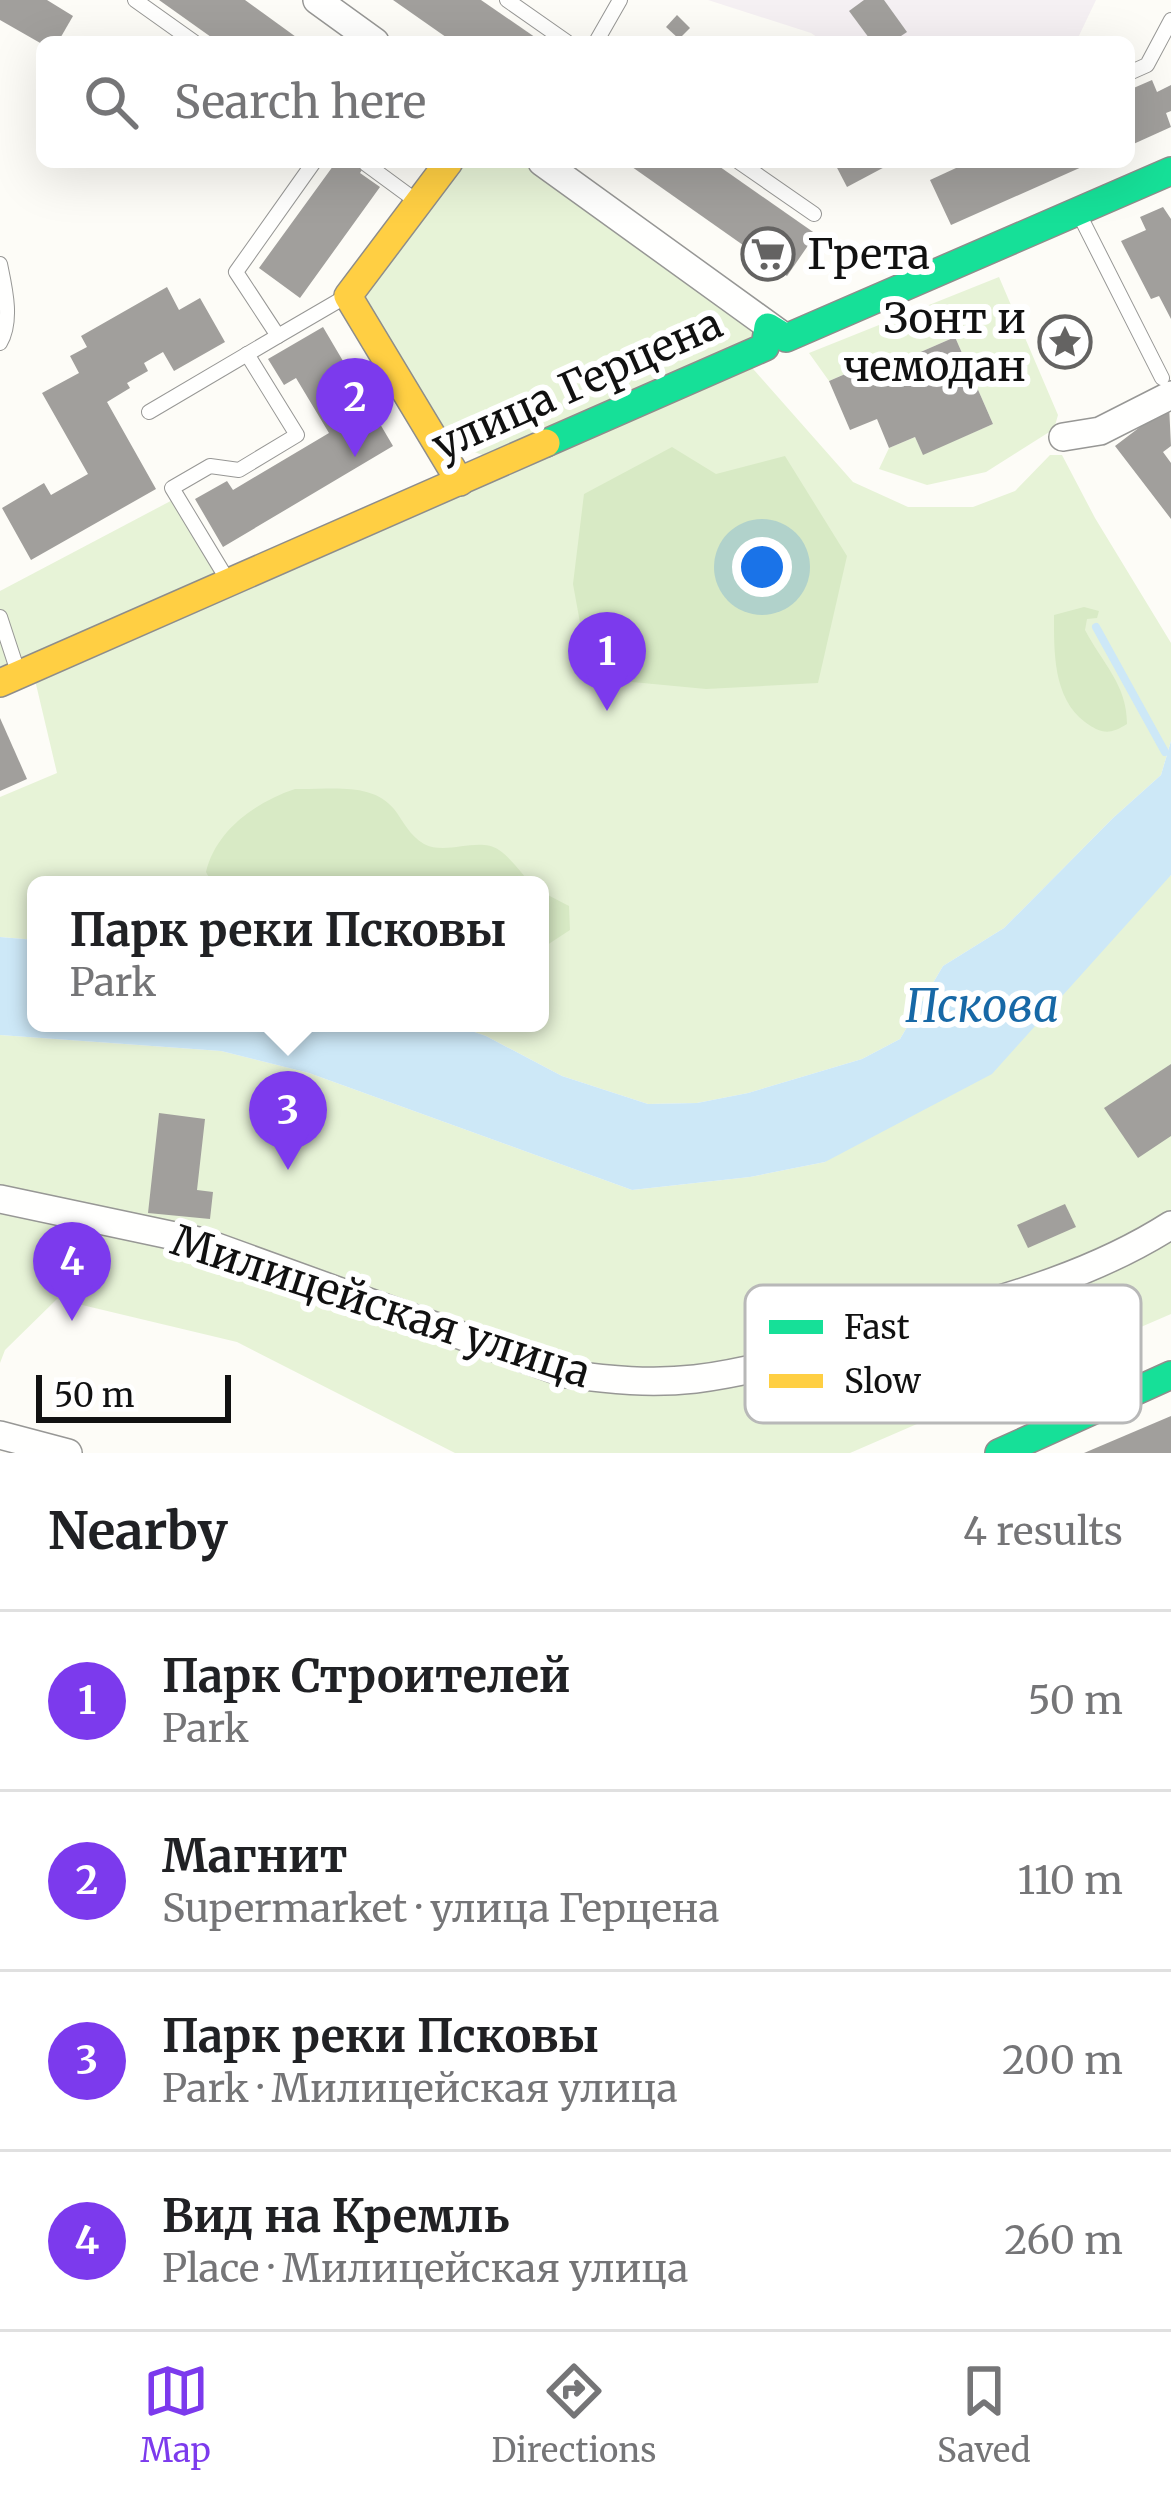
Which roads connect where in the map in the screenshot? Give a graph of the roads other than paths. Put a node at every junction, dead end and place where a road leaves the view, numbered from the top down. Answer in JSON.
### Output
{"nodes":[{"id":1,"x":135,"y":0,"type":"edge"},
{"id":2,"x":317,"y":0,"type":"edge"},
{"id":3,"x":507,"y":0,"type":"edge"},
{"id":4,"x":620,"y":0,"type":"edge"},
{"id":5,"x":1171,"y":20,"type":"edge"},
{"id":6,"x":186,"y":36,"type":"edge"},
{"id":7,"x":367,"y":36,"type":"edge"},
{"id":8,"x":558,"y":36,"type":"edge"},
{"id":9,"x":599,"y":36,"type":"edge"},
{"id":10,"x":1135,"y":70,"type":"edge"},
{"id":11,"x":310,"y":168,"type":"edge"},
{"id":12,"x":371,"y":168,"type":"edge"},
{"id":13,"x":444,"y":168,"type":"edge"},
{"id":14,"x":550,"y":168,"type":"edge"},
{"id":15,"x":748,"y":168,"type":"edge"},
{"id":16,"x":1171,"y":171,"type":"edge"},
{"id":17,"x":418,"y":202,"type":"junction"},
{"id":18,"x":1078,"y":212,"type":"junction"},
{"id":19,"x":814,"y":214,"type":"dead end"},
{"id":20,"x":0,"y":264,"type":"edge"},
{"id":21,"x":348,"y":296,"type":"junction"},
{"id":22,"x":2,"y":336,"type":"edge"},
{"id":23,"x":278,"y":336,"type":"junction"},
{"id":24,"x":786,"y":338,"type":"junction"},
{"id":25,"x":247,"y":354,"type":"junction"},
{"id":26,"x":1167,"y":386,"type":"edge"},
{"id":27,"x":149,"y":412,"type":"dead end"},
{"id":28,"x":1063,"y":437,"type":"dead end"},
{"id":29,"x":460,"y":482,"type":"junction"},
{"id":30,"x":229,"y":583,"type":"junction"},
{"id":31,"x":0,"y":617,"type":"edge"},
{"id":32,"x":9,"y":679,"type":"edge"},
{"id":33,"x":0,"y":1199,"type":"edge"},
{"id":34,"x":1171,"y":1226,"type":"edge"},
{"id":35,"x":1047,"y":1285,"type":"edge"},
{"id":36,"x":745,"y":1370,"type":"edge"},
{"id":37,"x":1171,"y":1375,"type":"edge"},
{"id":38,"x":1141,"y":1389,"type":"edge"},
{"id":39,"x":1065,"y":1423,"type":"edge"},
{"id":40,"x":0,"y":1435,"type":"edge"},
{"id":41,"x":68,"y":1453,"type":"edge"},
{"id":42,"x":999,"y":1453,"type":"edge"}],
"edges":[{"from":1,"to":6,"type":"lane"},
{"from":2,"to":7,"type":"street"},
{"from":3,"to":8,"type":"lane"},
{"from":4,"to":9,"type":"lane"},
{"from":5,"to":10,"type":"lane"},
{"from":11,"to":23,"type":"lane"},
{"from":12,"to":17,"type":"lane"},
{"from":13,"to":17,"type":"street"},
{"from":14,"to":24,"type":"street"},
{"from":15,"to":19,"type":"lane"},
{"from":16,"to":18,"type":"street","name":"улица Герцена"},
{"from":17,"to":21,"type":"street"},
{"from":18,"to":24,"type":"street","name":"улица Герцена"},
{"from":18,"to":26,"type":"lane"},
{"from":20,"to":22,"type":"lane"},
{"from":21,"to":23,"type":"lane"},
{"from":21,"to":29,"type":"street"},
{"from":23,"to":25,"type":"lane"},
{"from":24,"to":29,"type":"street","name":"улица Герцена"},
{"from":25,"to":27,"type":"lane"},
{"from":25,"to":30,"type":"lane"},
{"from":26,"to":28,"type":"street"},
{"from":29,"to":30,"type":"street","name":"улица Герцена"},
{"from":30,"to":32,"type":"street","name":"улица Герцена"},
{"from":31,"to":32,"type":"lane"},
{"from":33,"to":36,"type":"street","name":"Милицейская улица"},
{"from":34,"to":35,"type":"street","name":"Милицейская улица"},
{"from":37,"to":38,"type":"street"},
{"from":39,"to":42,"type":"street"},
{"from":40,"to":41,"type":"street"}]}
